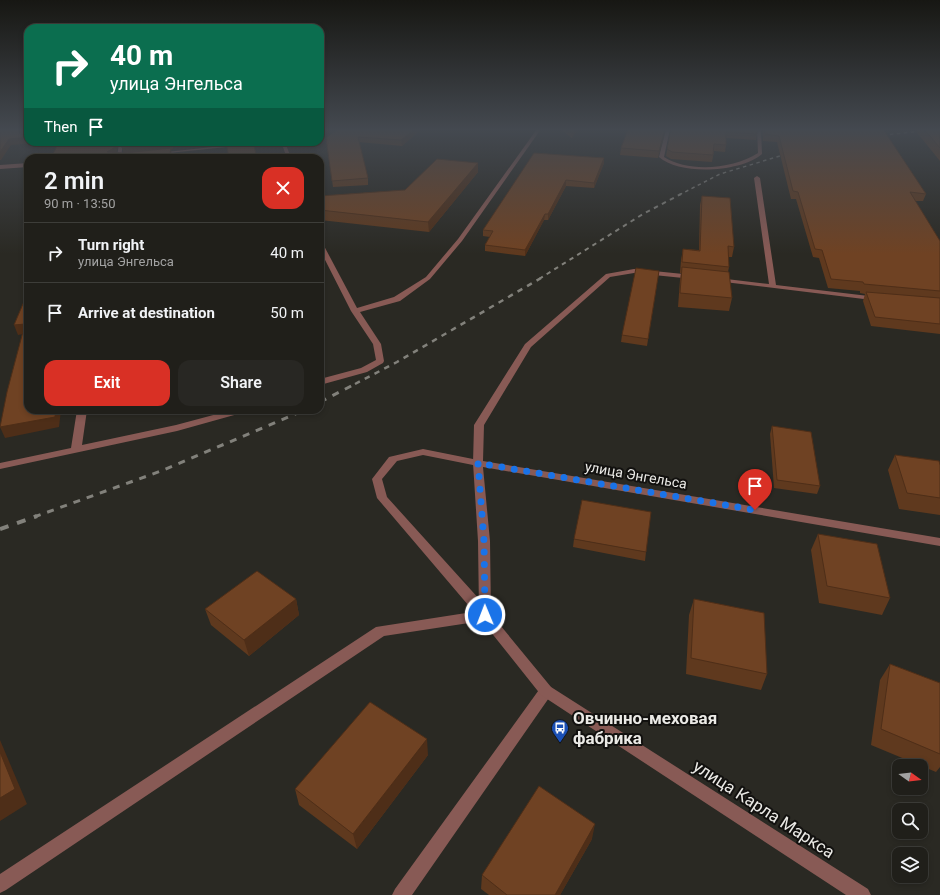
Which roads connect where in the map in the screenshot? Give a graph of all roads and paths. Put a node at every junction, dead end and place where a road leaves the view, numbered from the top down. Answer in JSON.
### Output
{"nodes":[{"id":1,"x":509,"y":171,"type":"edge"},
{"id":2,"x":757,"y":178,"type":"dead end"},
{"id":3,"x":324,"y":252,"type":"edge"},
{"id":4,"x":773,"y":286,"type":"junction"},
{"id":5,"x":885,"y":300,"type":"edge"},
{"id":6,"x":355,"y":311,"type":"junction"},
{"id":7,"x":324,"y":381,"type":"edge"},
{"id":8,"x":81,"y":414,"type":"edge"},
{"id":9,"x":228,"y":414,"type":"edge"},
{"id":10,"x":76,"y":449,"type":"junction"},
{"id":11,"x":478,"y":463,"type":"junction"},
{"id":12,"x":0,"y":466,"type":"edge"},
{"id":13,"x":940,"y":542,"type":"edge"},
{"id":14,"x":485,"y":615,"type":"junction"},
{"id":15,"x":546,"y":690,"type":"junction"},
{"id":16,"x":0,"y":884,"type":"edge"},
{"id":17,"x":402,"y":895,"type":"edge"},
{"id":18,"x":862,"y":895,"type":"edge"}],
"edges":[{"from":1,"to":6,"type":"street"},
{"from":2,"to":4,"type":"street"},
{"from":3,"to":6,"type":"street"},
{"from":4,"to":5,"type":"street"},
{"from":4,"to":11,"type":"street"},
{"from":6,"to":7,"type":"street"},
{"from":8,"to":10,"type":"street"},
{"from":9,"to":10,"type":"street"},
{"from":10,"to":12,"type":"street"},
{"from":11,"to":13,"type":"street","name":"улица Энгельса"},
{"from":11,"to":14,"type":"street"},
{"from":11,"to":14,"type":"street","name":"улица Энгельса"},
{"from":14,"to":15,"type":"street","name":"улица Карла Маркса"},
{"from":14,"to":16,"type":"street"},
{"from":15,"to":17,"type":"street"},
{"from":15,"to":18,"type":"street","name":"улица Карла Маркса"}]}
